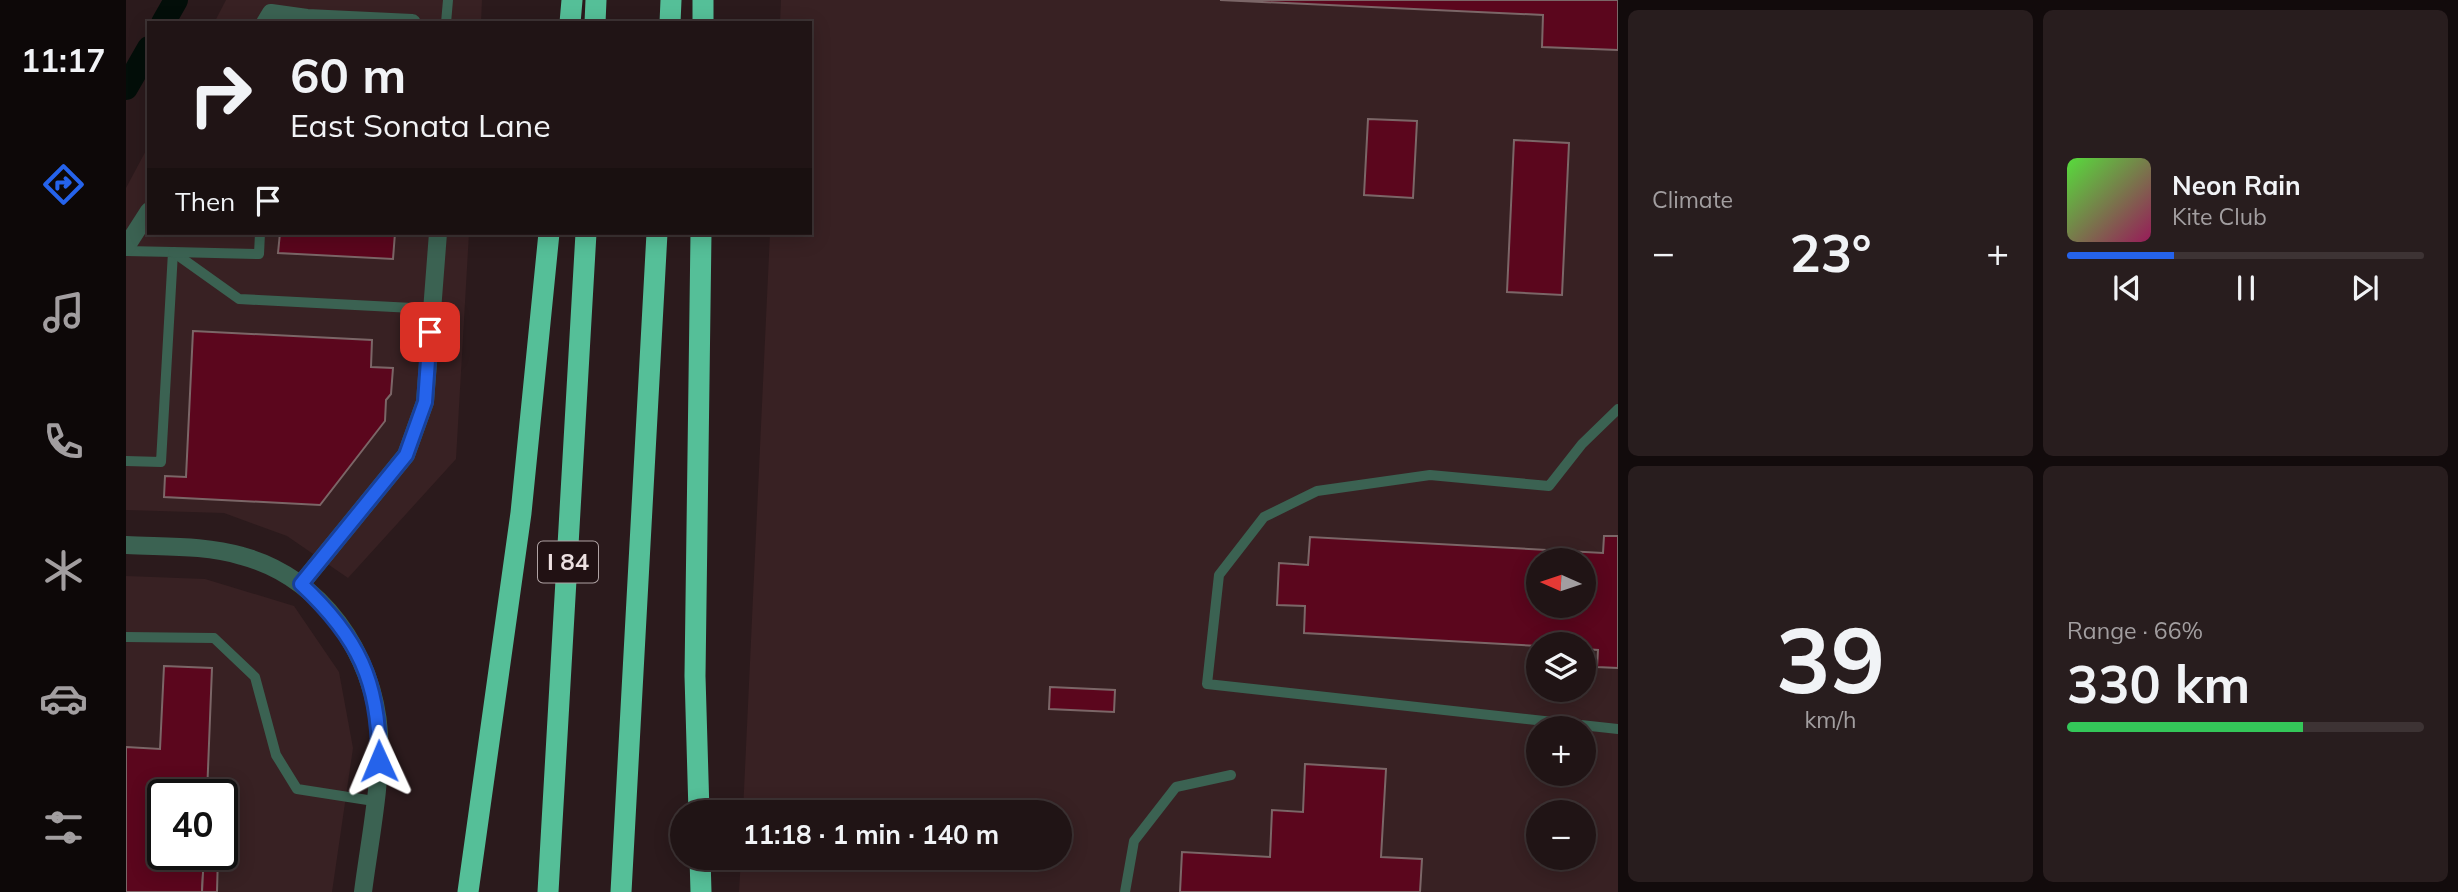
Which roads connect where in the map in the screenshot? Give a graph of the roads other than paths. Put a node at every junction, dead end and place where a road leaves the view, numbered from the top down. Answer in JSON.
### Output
{"nodes":[{"id":1,"x":448,"y":0,"type":"edge"},
{"id":2,"x":572,"y":0,"type":"edge"},
{"id":3,"x":596,"y":0,"type":"edge"},
{"id":4,"x":671,"y":0,"type":"edge"},
{"id":5,"x":703,"y":0,"type":"edge"},
{"id":6,"x":266,"y":21,"type":"edge"},
{"id":7,"x":370,"y":21,"type":"edge"},
{"id":8,"x":446,"y":21,"type":"edge"},
{"id":9,"x":570,"y":21,"type":"edge"},
{"id":10,"x":595,"y":21,"type":"edge"},
{"id":11,"x":670,"y":21,"type":"edge"},
{"id":12,"x":703,"y":21,"type":"edge"},
{"id":13,"x":147,"y":214,"type":"edge"},
{"id":14,"x":260,"y":235,"type":"edge"},
{"id":15,"x":438,"y":235,"type":"edge"},
{"id":16,"x":549,"y":235,"type":"edge"},
{"id":17,"x":586,"y":235,"type":"edge"},
{"id":18,"x":657,"y":235,"type":"edge"},
{"id":19,"x":701,"y":235,"type":"edge"},
{"id":20,"x":126,"y":249,"type":"edge"},
{"id":21,"x":173,"y":252,"type":"junction"},
{"id":22,"x":432,"y":309,"type":"junction"},
{"id":23,"x":1618,"y":410,"type":"edge"},
{"id":24,"x":1606,"y":422,"type":"junction"},
{"id":25,"x":1618,"y":429,"type":"edge"},
{"id":26,"x":126,"y":461,"type":"edge"},
{"id":27,"x":126,"y":545,"type":"edge"},
{"id":28,"x":301,"y":584,"type":"junction"},
{"id":29,"x":126,"y":637,"type":"edge"},
{"id":30,"x":1618,"y":729,"type":"edge"},
{"id":31,"x":1231,"y":775,"type":"dead end"},
{"id":32,"x":698,"y":800,"type":"edge"},
{"id":33,"x":374,"y":801,"type":"junction"},
{"id":34,"x":700,"y":870,"type":"edge"},
{"id":35,"x":363,"y":892,"type":"edge"},
{"id":36,"x":468,"y":892,"type":"edge"},
{"id":37,"x":548,"y":892,"type":"edge"},
{"id":38,"x":621,"y":892,"type":"edge"},
{"id":39,"x":701,"y":892,"type":"edge"},
{"id":40,"x":1125,"y":892,"type":"edge"}],
"edges":[{"from":1,"to":8,"type":"lane"},
{"from":2,"to":9,"type":"highway"},
{"from":3,"to":10,"type":"highway"},
{"from":4,"to":11,"type":"highway"},
{"from":5,"to":12,"type":"highway"},
{"from":6,"to":7,"type":"street"},
{"from":13,"to":20,"type":"street"},
{"from":14,"to":21,"type":"lane"},
{"from":15,"to":22,"type":"street"},
{"from":16,"to":36,"type":"highway"},
{"from":17,"to":37,"type":"highway","number":"I 84"},
{"from":18,"to":38,"type":"highway","number":"I 84"},
{"from":19,"to":32,"type":"highway"},
{"from":20,"to":21,"type":"lane"},
{"from":21,"to":22,"type":"lane"},
{"from":21,"to":26,"type":"lane"},
{"from":22,"to":28,"type":"street"},
{"from":23,"to":24,"type":"lane"},
{"from":24,"to":25,"type":"lane"},
{"from":24,"to":30,"type":"lane"},
{"from":27,"to":28,"type":"street"},
{"from":28,"to":33,"type":"street"},
{"from":29,"to":33,"type":"lane"},
{"from":31,"to":40,"type":"lane"},
{"from":33,"to":35,"type":"street"},
{"from":34,"to":39,"type":"highway"}]}
